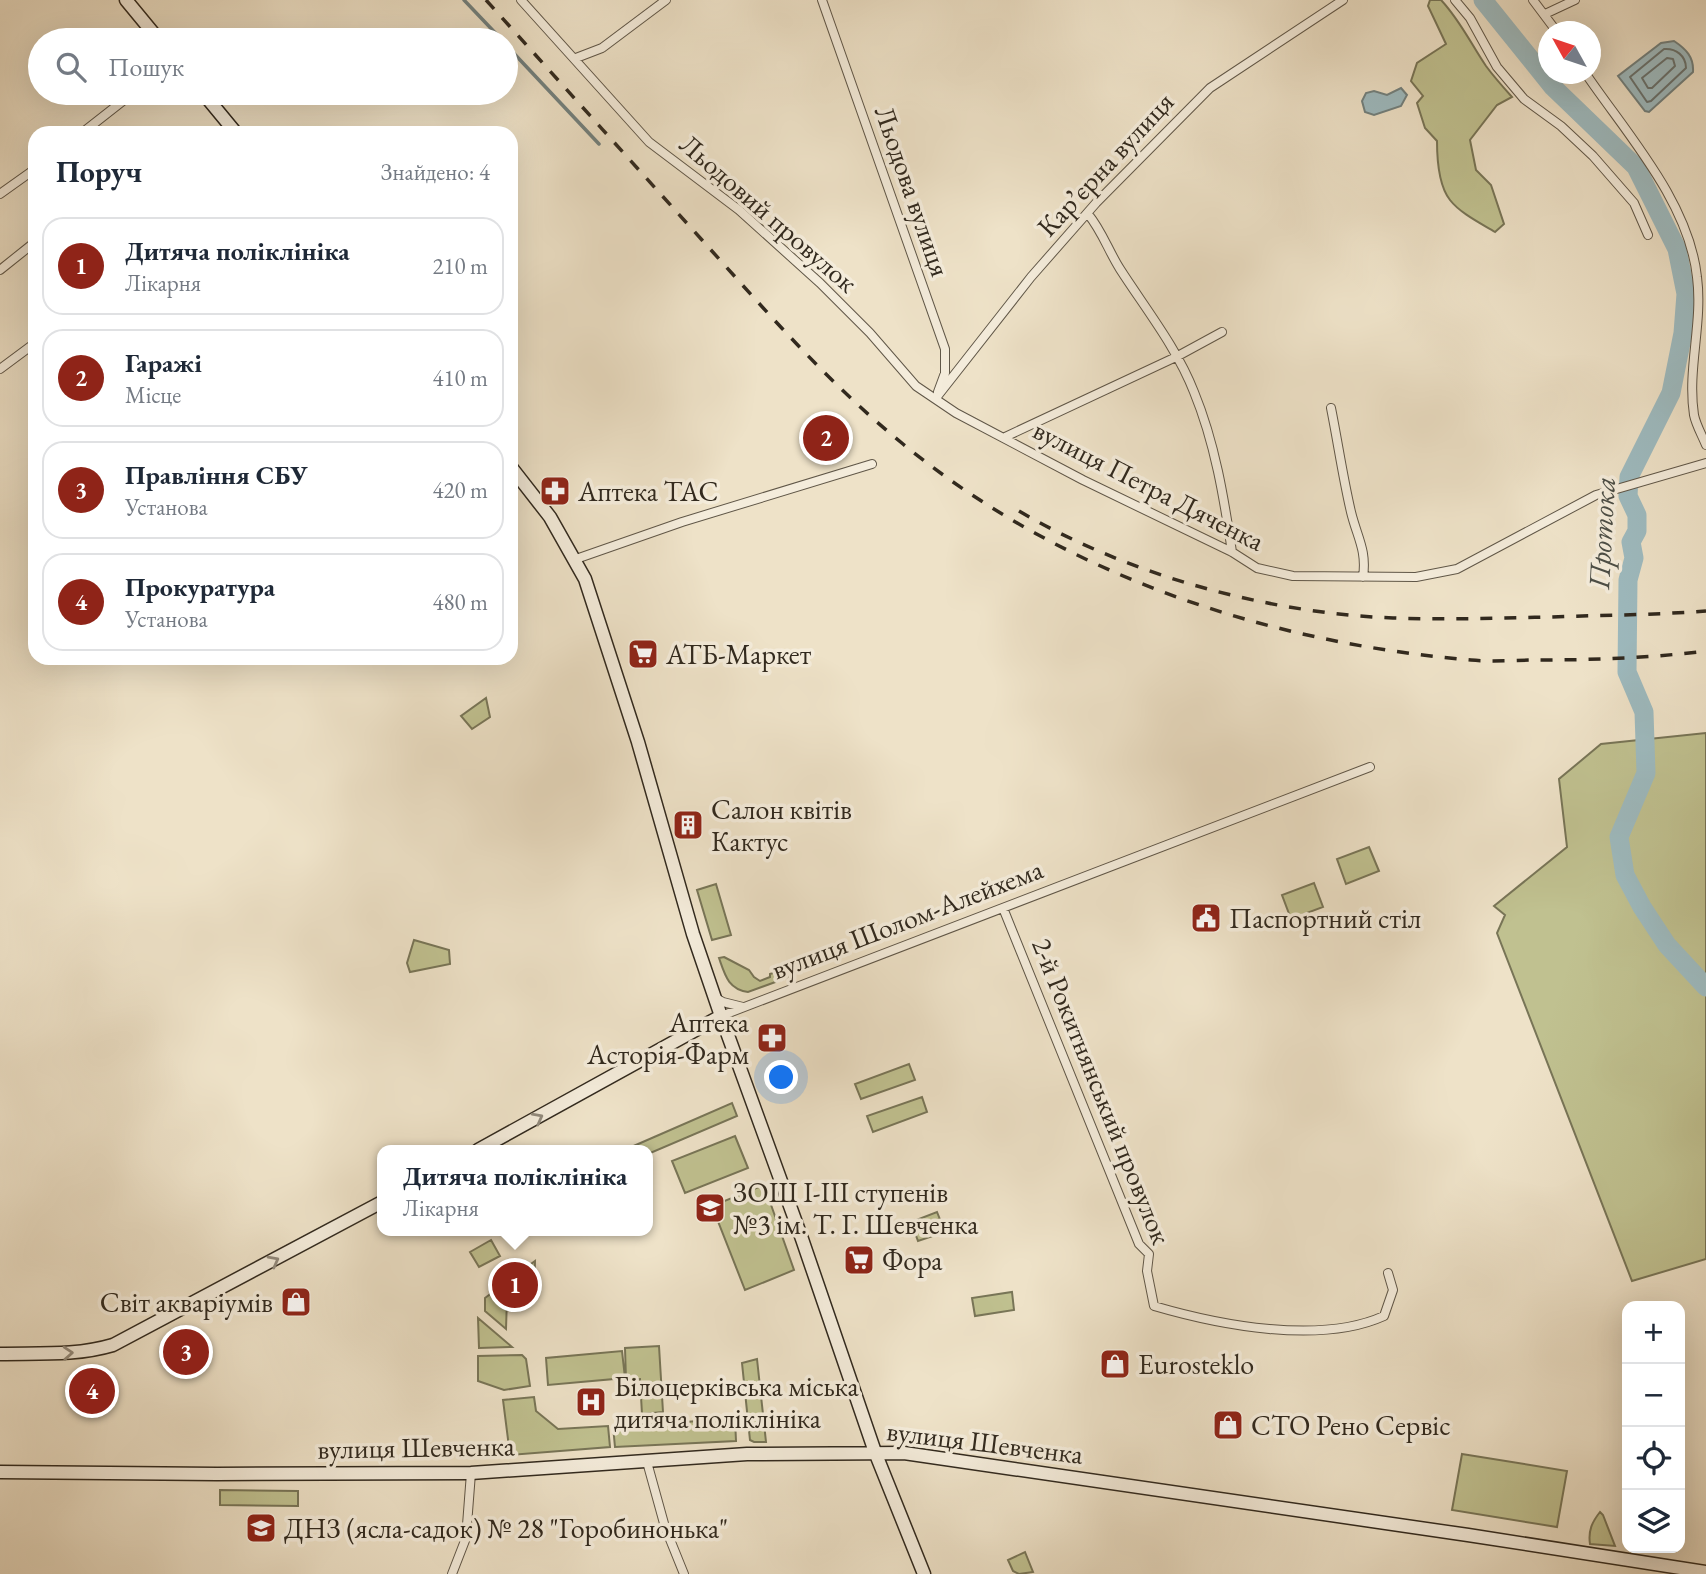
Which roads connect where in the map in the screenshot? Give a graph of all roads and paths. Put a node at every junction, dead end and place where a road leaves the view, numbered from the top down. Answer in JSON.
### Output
{"nodes":[{"id":1,"x":125,"y":0,"type":"edge"},
{"id":2,"x":521,"y":0,"type":"edge"},
{"id":3,"x":666,"y":0,"type":"edge"},
{"id":4,"x":822,"y":0,"type":"edge"},
{"id":5,"x":1343,"y":0,"type":"edge"},
{"id":6,"x":1455,"y":0,"type":"edge"},
{"id":7,"x":1533,"y":0,"type":"edge"},
{"id":8,"x":1575,"y":0,"type":"edge"},
{"id":9,"x":1545,"y":13,"type":"junction"},
{"id":10,"x":1550,"y":21,"type":"edge"},
{"id":11,"x":149,"y":28,"type":"edge"},
{"id":12,"x":576,"y":58,"type":"junction"},
{"id":13,"x":1593,"y":84,"type":"edge"},
{"id":14,"x":117,"y":105,"type":"edge"},
{"id":15,"x":213,"y":105,"type":"edge"},
{"id":16,"x":91,"y":126,"type":"edge"},
{"id":17,"x":230,"y":126,"type":"edge"},
{"id":18,"x":28,"y":174,"type":"edge"},
{"id":19,"x":0,"y":194,"type":"edge"},
{"id":20,"x":1088,"y":214,"type":"junction"},
{"id":21,"x":1648,"y":235,"type":"dead end"},
{"id":22,"x":28,"y":248,"type":"edge"},
{"id":23,"x":0,"y":270,"type":"edge"},
{"id":24,"x":1222,"y":332,"type":"dead end"},
{"id":25,"x":28,"y":347,"type":"edge"},
{"id":26,"x":1176,"y":357,"type":"junction"},
{"id":27,"x":0,"y":369,"type":"edge"},
{"id":28,"x":936,"y":398,"type":"junction"},
{"id":29,"x":1331,"y":408,"type":"dead end"},
{"id":30,"x":1005,"y":437,"type":"junction"},
{"id":31,"x":1706,"y":445,"type":"edge"},
{"id":32,"x":1706,"y":463,"type":"edge"},
{"id":33,"x":872,"y":464,"type":"dead end"},
{"id":34,"x":518,"y":476,"type":"edge"},
{"id":35,"x":1232,"y":552,"type":"junction"},
{"id":36,"x":576,"y":559,"type":"junction"},
{"id":37,"x":1363,"y":577,"type":"junction"},
{"id":38,"x":1370,"y":767,"type":"dead end"},
{"id":39,"x":1003,"y":908,"type":"junction"},
{"id":40,"x":714,"y":996,"type":"junction"},
{"id":41,"x":744,"y":1007,"type":"junction"},
{"id":42,"x":721,"y":1016,"type":"junction"},
{"id":43,"x":698,"y":1030,"type":"junction"},
{"id":44,"x":729,"y":1038,"type":"junction"},
{"id":45,"x":487,"y":1145,"type":"edge"},
{"id":46,"x":377,"y":1205,"type":"edge"},
{"id":47,"x":1388,"y":1273,"type":"dead end"},
{"id":48,"x":0,"y":1354,"type":"edge"},
{"id":49,"x":875,"y":1452,"type":"junction"},
{"id":50,"x":647,"y":1462,"type":"junction"},
{"id":51,"x":0,"y":1472,"type":"edge"},
{"id":52,"x":471,"y":1473,"type":"junction"},
{"id":53,"x":1706,"y":1572,"type":"edge"},
{"id":54,"x":452,"y":1574,"type":"edge"},
{"id":55,"x":684,"y":1574,"type":"edge"},
{"id":56,"x":924,"y":1574,"type":"edge"}],
"edges":[{"from":1,"to":11,"type":"street"},
{"from":2,"to":12,"type":"street","name":"Льодовий провулок"},
{"from":3,"to":12,"type":"street"},
{"from":4,"to":28,"type":"street","name":"Льодова вулиця"},
{"from":5,"to":20,"type":"street","name":"Карʼєрна вулиця"},
{"from":6,"to":21,"type":"street"},
{"from":7,"to":9,"type":"street"},
{"from":8,"to":9,"type":"street"},
{"from":9,"to":10,"type":"street"},
{"from":12,"to":28,"type":"street","name":"Льодовий провулок"},
{"from":13,"to":31,"type":"street"},
{"from":14,"to":16,"type":"street"},
{"from":15,"to":17,"type":"street"},
{"from":18,"to":19,"type":"street"},
{"from":20,"to":26,"type":"street"},
{"from":20,"to":28,"type":"street","name":"Карʼєрна вулиця"},
{"from":22,"to":23,"type":"street"},
{"from":24,"to":26,"type":"street"},
{"from":25,"to":27,"type":"street"},
{"from":26,"to":30,"type":"street"},
{"from":26,"to":35,"type":"street"},
{"from":28,"to":30,"type":"street","name":"вулиця Петра Дяченка"},
{"from":29,"to":37,"type":"street"},
{"from":30,"to":35,"type":"street","name":"вулиця Петра Дяченка"},
{"from":32,"to":37,"type":"street","name":"вулиця Петра Дяченка"},
{"from":33,"to":36,"type":"street"},
{"from":34,"to":36,"type":"street"},
{"from":35,"to":37,"type":"street","name":"вулиця Петра Дяченка"},
{"from":36,"to":40,"type":"street"},
{"from":38,"to":39,"type":"street","name":"вулиця Шолом-Алейхема"},
{"from":39,"to":41,"type":"street","name":"вулиця Шолом-Алейхема"},
{"from":39,"to":47,"type":"street","name":"2-й Рокитнянський провулок"},
{"from":40,"to":41,"type":"street"},
{"from":40,"to":42,"type":"street"},
{"from":40,"to":43,"type":"street"},
{"from":41,"to":42,"type":"street","name":"вулиця Шолом-Алейхема"},
{"from":41,"to":44,"type":"street"},
{"from":42,"to":43,"type":"street","name":"вулиця Шолом-Алейхема"},
{"from":42,"to":44,"type":"street"},
{"from":43,"to":44,"type":"street"},
{"from":45,"to":43,"type":"street","name":"вулиця Шолом-Алейхема","one_way":true},
{"from":44,"to":49,"type":"street"},
{"from":48,"to":46,"type":"street","one_way":true},
{"from":49,"to":50,"type":"street","name":"вулиця Шевченка"},
{"from":49,"to":53,"type":"street","name":"вулиця Шевченка"},
{"from":49,"to":56,"type":"street"},
{"from":50,"to":52,"type":"street","name":"вулиця Шевченка"},
{"from":50,"to":55,"type":"street"},
{"from":51,"to":52,"type":"street","name":"вулиця Шевченка"},
{"from":52,"to":54,"type":"street"}]}
